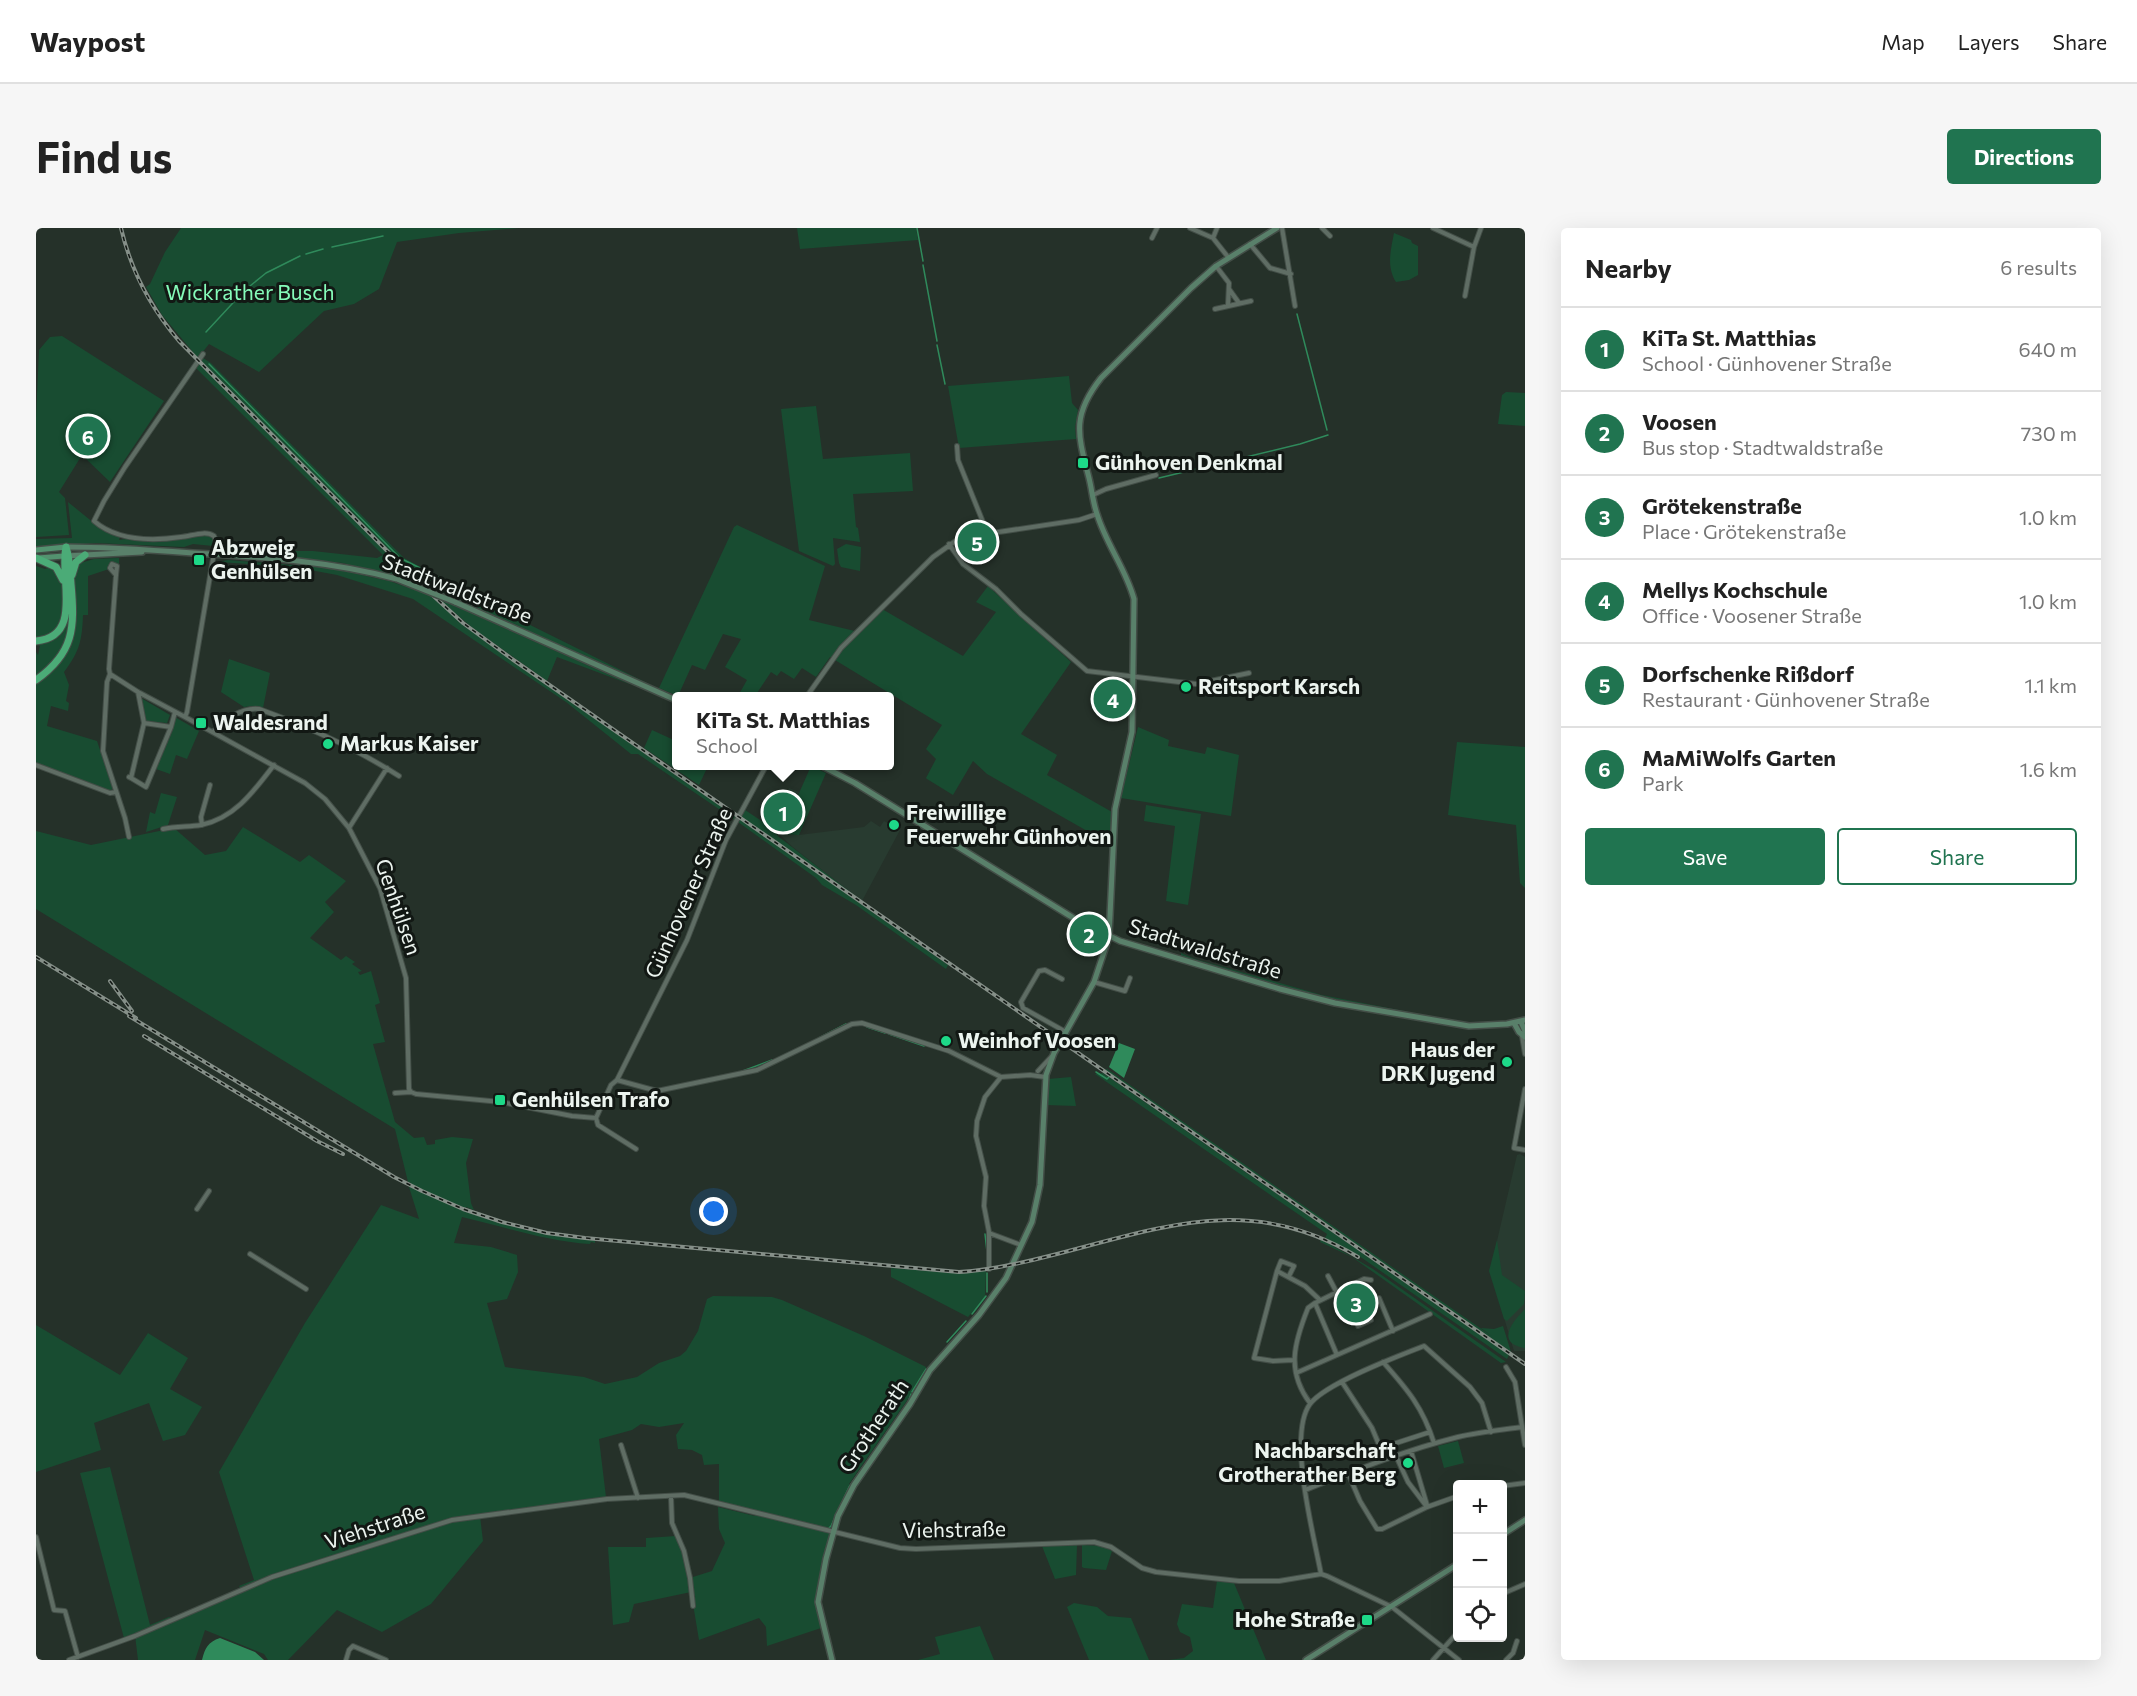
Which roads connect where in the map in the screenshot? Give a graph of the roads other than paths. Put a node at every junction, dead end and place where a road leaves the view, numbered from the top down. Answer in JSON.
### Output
{"nodes":[{"id":1,"x":1157,"y":228,"type":"edge"},
{"id":2,"x":1190,"y":228,"type":"edge"},
{"id":3,"x":1217,"y":228,"type":"edge"},
{"id":4,"x":1277,"y":228,"type":"edge"},
{"id":5,"x":1282,"y":228,"type":"edge"},
{"id":6,"x":1322,"y":228,"type":"edge"},
{"id":7,"x":1433,"y":228,"type":"edge"},
{"id":8,"x":1481,"y":228,"type":"edge"},
{"id":9,"x":1330,"y":236,"type":"dead end"},
{"id":10,"x":1152,"y":238,"type":"dead end"},
{"id":11,"x":1213,"y":238,"type":"junction"},
{"id":12,"x":1250,"y":244,"type":"junction"},
{"id":13,"x":1474,"y":247,"type":"junction"},
{"id":14,"x":1228,"y":257,"type":"junction"},
{"id":15,"x":1216,"y":266,"type":"junction"},
{"id":16,"x":1291,"y":274,"type":"junction"},
{"id":17,"x":1229,"y":288,"type":"junction"},
{"id":18,"x":1465,"y":296,"type":"dead end"},
{"id":19,"x":1251,"y":301,"type":"dead end"},
{"id":20,"x":1239,"y":303,"type":"junction"},
{"id":21,"x":1228,"y":305,"type":"junction"},
{"id":22,"x":1295,"y":306,"type":"dead end"},
{"id":23,"x":1215,"y":309,"type":"dead end"},
{"id":24,"x":203,"y":354,"type":"dead end"},
{"id":25,"x":957,"y":446,"type":"dead end"},
{"id":26,"x":1156,"y":475,"type":"dead end"},
{"id":27,"x":1093,"y":495,"type":"junction"},
{"id":28,"x":1097,"y":514,"type":"junction"},
{"id":29,"x":987,"y":532,"type":"junction"},
{"id":30,"x":949,"y":544,"type":"junction"},
{"id":31,"x":66,"y":547,"type":"junction"},
{"id":32,"x":36,"y":550,"type":"edge"},
{"id":33,"x":162,"y":551,"type":"junction"},
{"id":34,"x":214,"y":554,"type":"junction"},
{"id":35,"x":85,"y":555,"type":"junction"},
{"id":36,"x":66,"y":556,"type":"junction"},
{"id":37,"x":36,"y":558,"type":"edge"},
{"id":38,"x":116,"y":575,"type":"dead end"},
{"id":39,"x":71,"y":589,"type":"junction"},
{"id":40,"x":66,"y":603,"type":"junction"},
{"id":41,"x":36,"y":641,"type":"edge"},
{"id":42,"x":1249,"y":673,"type":"dead end"},
{"id":43,"x":110,"y":674,"type":"junction"},
{"id":44,"x":1132,"y":676,"type":"junction"},
{"id":45,"x":36,"y":680,"type":"edge"},
{"id":46,"x":138,"y":692,"type":"junction"},
{"id":47,"x":810,"y":692,"type":"edge"},
{"id":48,"x":672,"y":698,"type":"edge"},
{"id":49,"x":175,"y":712,"type":"junction"},
{"id":50,"x":185,"y":717,"type":"junction"},
{"id":51,"x":144,"y":723,"type":"junction"},
{"id":52,"x":171,"y":727,"type":"junction"},
{"id":53,"x":213,"y":732,"type":"junction"},
{"id":54,"x":36,"y":765,"type":"edge"},
{"id":55,"x":274,"y":765,"type":"junction"},
{"id":56,"x":387,"y":768,"type":"junction"},
{"id":57,"x":763,"y":770,"type":"edge"},
{"id":58,"x":831,"y":770,"type":"edge"},
{"id":59,"x":399,"y":776,"type":"dead end"},
{"id":60,"x":210,"y":785,"type":"dead end"},
{"id":61,"x":116,"y":792,"type":"junction"},
{"id":62,"x":202,"y":825,"type":"junction"},
{"id":63,"x":349,"y":828,"type":"junction"},
{"id":64,"x":163,"y":829,"type":"dead end"},
{"id":65,"x":129,"y":837,"type":"dead end"},
{"id":66,"x":1109,"y":937,"type":"junction"},
{"id":67,"x":1130,"y":978,"type":"dead end"},
{"id":68,"x":1062,"y":979,"type":"dead end"},
{"id":69,"x":1094,"y":982,"type":"junction"},
{"id":70,"x":1523,"y":1021,"type":"edge"},
{"id":71,"x":1514,"y":1023,"type":"junction"},
{"id":72,"x":1066,"y":1032,"type":"junction"},
{"id":73,"x":1524,"y":1034,"type":"edge"},
{"id":74,"x":1054,"y":1053,"type":"junction"},
{"id":75,"x":1525,"y":1054,"type":"edge"},
{"id":76,"x":1038,"y":1071,"type":"junction"},
{"id":77,"x":1046,"y":1074,"type":"junction"},
{"id":78,"x":1030,"y":1075,"type":"junction"},
{"id":79,"x":1001,"y":1077,"type":"junction"},
{"id":80,"x":617,"y":1080,"type":"junction"},
{"id":81,"x":1525,"y":1089,"type":"edge"},
{"id":82,"x":411,"y":1092,"type":"junction"},
{"id":83,"x":395,"y":1093,"type":"dead end"},
{"id":84,"x":596,"y":1118,"type":"junction"},
{"id":85,"x":1523,"y":1119,"type":"edge"},
{"id":86,"x":636,"y":1149,"type":"dead end"},
{"id":87,"x":1525,"y":1150,"type":"edge"},
{"id":88,"x":209,"y":1191,"type":"dead end"},
{"id":89,"x":197,"y":1209,"type":"dead end"},
{"id":90,"x":989,"y":1232,"type":"junction"},
{"id":91,"x":1022,"y":1245,"type":"junction"},
{"id":92,"x":250,"y":1254,"type":"dead end"},
{"id":93,"x":989,"y":1269,"type":"dead end"},
{"id":94,"x":1277,"y":1270,"type":"junction"},
{"id":95,"x":1289,"y":1276,"type":"junction"},
{"id":96,"x":1328,"y":1276,"type":"dead end"},
{"id":97,"x":1371,"y":1280,"type":"dead end"},
{"id":98,"x":306,"y":1289,"type":"dead end"},
{"id":99,"x":1344,"y":1289,"type":"junction"},
{"id":100,"x":1337,"y":1293,"type":"junction"},
{"id":101,"x":1379,"y":1298,"type":"dead end"},
{"id":102,"x":1320,"y":1300,"type":"junction"},
{"id":103,"x":1315,"y":1303,"type":"junction"},
{"id":104,"x":1354,"y":1312,"type":"junction"},
{"id":105,"x":1430,"y":1314,"type":"dead end"},
{"id":106,"x":1393,"y":1331,"type":"junction"},
{"id":107,"x":1337,"y":1355,"type":"junction"},
{"id":108,"x":1293,"y":1360,"type":"junction"},
{"id":109,"x":1383,"y":1362,"type":"junction"},
{"id":110,"x":1506,"y":1367,"type":"dead end"},
{"id":111,"x":1296,"y":1373,"type":"junction"},
{"id":112,"x":1342,"y":1382,"type":"junction"},
{"id":113,"x":1310,"y":1403,"type":"junction"},
{"id":114,"x":1522,"y":1427,"type":"junction"},
{"id":115,"x":1430,"y":1432,"type":"junction"},
{"id":116,"x":1491,"y":1432,"type":"junction"},
{"id":117,"x":1434,"y":1443,"type":"junction"},
{"id":118,"x":621,"y":1445,"type":"dead end"},
{"id":119,"x":1525,"y":1445,"type":"edge"},
{"id":120,"x":1381,"y":1448,"type":"junction"},
{"id":121,"x":1411,"y":1451,"type":"junction"},
{"id":122,"x":1396,"y":1456,"type":"junction"},
{"id":123,"x":1385,"y":1459,"type":"junction"},
{"id":124,"x":1348,"y":1473,"type":"junction"},
{"id":125,"x":1525,"y":1483,"type":"edge"},
{"id":126,"x":1507,"y":1485,"type":"edge"},
{"id":127,"x":1305,"y":1490,"type":"junction"},
{"id":128,"x":670,"y":1496,"type":"junction"},
{"id":129,"x":638,"y":1498,"type":"junction"},
{"id":130,"x":1453,"y":1498,"type":"edge"},
{"id":131,"x":1427,"y":1507,"type":"junction"},
{"id":132,"x":1525,"y":1520,"type":"edge"},
{"id":133,"x":832,"y":1531,"type":"junction"},
{"id":134,"x":1504,"y":1534,"type":"edge"},
{"id":135,"x":36,"y":1537,"type":"edge"},
{"id":136,"x":1453,"y":1567,"type":"edge"},
{"id":137,"x":1321,"y":1574,"type":"junction"},
{"id":138,"x":1525,"y":1584,"type":"edge"},
{"id":139,"x":1507,"y":1592,"type":"edge"},
{"id":140,"x":693,"y":1606,"type":"dead end"},
{"id":141,"x":1392,"y":1607,"type":"junction"},
{"id":142,"x":1453,"y":1638,"type":"edge"},
{"id":143,"x":1517,"y":1641,"type":"dead end"},
{"id":144,"x":1444,"y":1648,"type":"junction"},
{"id":145,"x":78,"y":1657,"type":"junction"},
{"id":146,"x":69,"y":1660,"type":"edge"},
{"id":147,"x":346,"y":1660,"type":"edge"},
{"id":148,"x":386,"y":1660,"type":"edge"},
{"id":149,"x":832,"y":1660,"type":"edge"},
{"id":150,"x":1306,"y":1660,"type":"edge"},
{"id":151,"x":1433,"y":1660,"type":"edge"},
{"id":152,"x":1459,"y":1660,"type":"edge"},
{"id":153,"x":1506,"y":1660,"type":"edge"}],
"edges":[{"from":1,"to":10,"type":"street"},
{"from":2,"to":11,"type":"street"},
{"from":3,"to":11,"type":"street"},
{"from":4,"to":12,"type":"street"},
{"from":5,"to":16,"type":"street"},
{"from":6,"to":9,"type":"street"},
{"from":7,"to":13,"type":"street"},
{"from":8,"to":13,"type":"street"},
{"from":11,"to":14,"type":"street"},
{"from":12,"to":14,"type":"street"},
{"from":12,"to":16,"type":"street"},
{"from":13,"to":18,"type":"street"},
{"from":14,"to":15,"type":"street"},
{"from":15,"to":17,"type":"street"},
{"from":15,"to":27,"type":"street","name":"Grotherath"},
{"from":16,"to":22,"type":"street"},
{"from":17,"to":20,"type":"street"},
{"from":17,"to":21,"type":"street"},
{"from":19,"to":20,"type":"street"},
{"from":20,"to":21,"type":"street"},
{"from":21,"to":23,"type":"street"},
{"from":24,"to":34,"type":"street"},
{"from":25,"to":29,"type":"street"},
{"from":26,"to":27,"type":"street"},
{"from":27,"to":28,"type":"street","name":"Grotherath"},
{"from":28,"to":29,"type":"street"},
{"from":28,"to":44,"type":"street","name":"Grotherath"},
{"from":29,"to":30,"type":"street"},
{"from":30,"to":44,"type":"street"},
{"from":30,"to":47,"type":"street"},
{"from":31,"to":32,"type":"main road"},
{"from":31,"to":33,"type":"street","name":"Stadtwaldstraße"},
{"from":31,"to":36,"type":"highway"},
{"from":33,"to":34,"type":"street","name":"Stadtwaldstraße"},
{"from":33,"to":35,"type":"street","name":"Stadtwaldstraße"},
{"from":34,"to":48,"type":"street","name":"Stadtwaldstraße","bridge":true},
{"from":34,"to":50,"type":"street"},
{"from":35,"to":36,"type":"street","name":"Stadtwaldstraße"},
{"from":35,"to":39,"type":"highway"},
{"from":36,"to":37,"type":"main road"},
{"from":36,"to":39,"type":"highway"},
{"from":36,"to":40,"type":"highway"},
{"from":37,"to":40,"type":"highway"},
{"from":38,"to":43,"type":"street"},
{"from":39,"to":45,"type":"highway"},
{"from":40,"to":41,"type":"highway"},
{"from":42,"to":44,"type":"street"},
{"from":43,"to":46,"type":"street","name":"Genhülsen"},
{"from":43,"to":61,"type":"street"},
{"from":44,"to":66,"type":"street","name":"Grotherath"},
{"from":46,"to":49,"type":"street","name":"Genhülsen"},
{"from":46,"to":51,"type":"street"},
{"from":49,"to":50,"type":"street","name":"Genhülsen"},
{"from":49,"to":52,"type":"street"},
{"from":50,"to":53,"type":"street","name":"Genhülsen"},
{"from":51,"to":52,"type":"street"},
{"from":51,"to":52,"type":"street"},
{"from":53,"to":55,"type":"street","name":"Genhülsen"},
{"from":53,"to":56,"type":"street"},
{"from":54,"to":61,"type":"street"},
{"from":55,"to":62,"type":"street"},
{"from":55,"to":63,"type":"street","name":"Genhülsen"},
{"from":56,"to":59,"type":"street"},
{"from":56,"to":63,"type":"street"},
{"from":57,"to":80,"type":"street","name":"Günhovener Straße"},
{"from":58,"to":66,"type":"street","name":"Stadtwaldstraße"},
{"from":60,"to":62,"type":"street"},
{"from":61,"to":65,"type":"street"},
{"from":62,"to":64,"type":"street"},
{"from":63,"to":82,"type":"street","name":"Genhülsen"},
{"from":66,"to":69,"type":"street","name":"Grotherath"},
{"from":66,"to":71,"type":"street","name":"Stadtwaldstraße"},
{"from":67,"to":69,"type":"street"},
{"from":68,"to":72,"type":"street"},
{"from":69,"to":72,"type":"street","name":"Grotherath"},
{"from":70,"to":71,"type":"street","name":"Stadtwaldstraße"},
{"from":70,"to":73,"type":"street"},
{"from":71,"to":73,"type":"street"},
{"from":72,"to":74,"type":"street","name":"Grotherath"},
{"from":73,"to":75,"type":"street"},
{"from":74,"to":76,"type":"street"},
{"from":74,"to":77,"type":"street","name":"Grotherath"},
{"from":76,"to":77,"type":"street"},
{"from":76,"to":78,"type":"street"},
{"from":77,"to":78,"type":"street"},
{"from":77,"to":91,"type":"street","name":"Grotherath"},
{"from":78,"to":79,"type":"street"},
{"from":79,"to":80,"type":"street"},
{"from":79,"to":90,"type":"street"},
{"from":80,"to":84,"type":"street"},
{"from":81,"to":85,"type":"street"},
{"from":82,"to":83,"type":"street"},
{"from":82,"to":84,"type":"street"},
{"from":84,"to":86,"type":"street"},
{"from":85,"to":87,"type":"street"},
{"from":88,"to":89,"type":"street"},
{"from":90,"to":91,"type":"street"},
{"from":90,"to":93,"type":"street"},
{"from":91,"to":133,"type":"street","name":"Grotherath"},
{"from":92,"to":98,"type":"street"},
{"from":94,"to":95,"type":"street"},
{"from":94,"to":95,"type":"street"},
{"from":94,"to":108,"type":"street"},
{"from":95,"to":102,"type":"street"},
{"from":96,"to":100,"type":"street"},
{"from":97,"to":99,"type":"street"},
{"from":99,"to":100,"type":"street"},
{"from":99,"to":104,"type":"street"},
{"from":100,"to":102,"type":"street"},
{"from":101,"to":106,"type":"street"},
{"from":102,"to":103,"type":"street"},
{"from":103,"to":107,"type":"street"},
{"from":103,"to":108,"type":"street"},
{"from":104,"to":104,"type":"street"},
{"from":105,"to":106,"type":"street"},
{"from":106,"to":107,"type":"street"},
{"from":107,"to":111,"type":"street"},
{"from":108,"to":111,"type":"street"},
{"from":109,"to":112,"type":"street"},
{"from":109,"to":115,"type":"street"},
{"from":109,"to":116,"type":"street"},
{"from":110,"to":114,"type":"street"},
{"from":111,"to":113,"type":"street"},
{"from":112,"to":113,"type":"street"},
{"from":112,"to":120,"type":"street"},
{"from":113,"to":127,"type":"street"},
{"from":114,"to":116,"type":"street"},
{"from":114,"to":119,"type":"street"},
{"from":115,"to":117,"type":"street"},
{"from":115,"to":120,"type":"street"},
{"from":116,"to":117,"type":"street"},
{"from":117,"to":121,"type":"street"},
{"from":118,"to":129,"type":"street"},
{"from":120,"to":123,"type":"street"},
{"from":121,"to":122,"type":"street"},
{"from":121,"to":131,"type":"street"},
{"from":122,"to":123,"type":"street"},
{"from":122,"to":131,"type":"street"},
{"from":123,"to":124,"type":"street"},
{"from":124,"to":127,"type":"street"},
{"from":124,"to":131,"type":"street"},
{"from":125,"to":126,"type":"street"},
{"from":127,"to":137,"type":"street"},
{"from":128,"to":129,"type":"street","name":"Viehstraße"},
{"from":128,"to":133,"type":"street","name":"Viehstraße"},
{"from":128,"to":140,"type":"street"},
{"from":129,"to":145,"type":"street","name":"Viehstraße"},
{"from":130,"to":131,"type":"street"},
{"from":132,"to":134,"type":"street"},
{"from":133,"to":137,"type":"street","name":"Viehstraße"},
{"from":133,"to":149,"type":"street","name":"Grotherath"},
{"from":135,"to":145,"type":"street"},
{"from":136,"to":141,"type":"street"},
{"from":137,"to":141,"type":"street"},
{"from":138,"to":139,"type":"street"},
{"from":141,"to":144,"type":"street"},
{"from":141,"to":150,"type":"street"},
{"from":142,"to":144,"type":"street"},
{"from":143,"to":153,"type":"street"},
{"from":144,"to":151,"type":"street"},
{"from":144,"to":152,"type":"street"},
{"from":145,"to":146,"type":"street","name":"Viehstraße"},
{"from":147,"to":148,"type":"street"}]}
